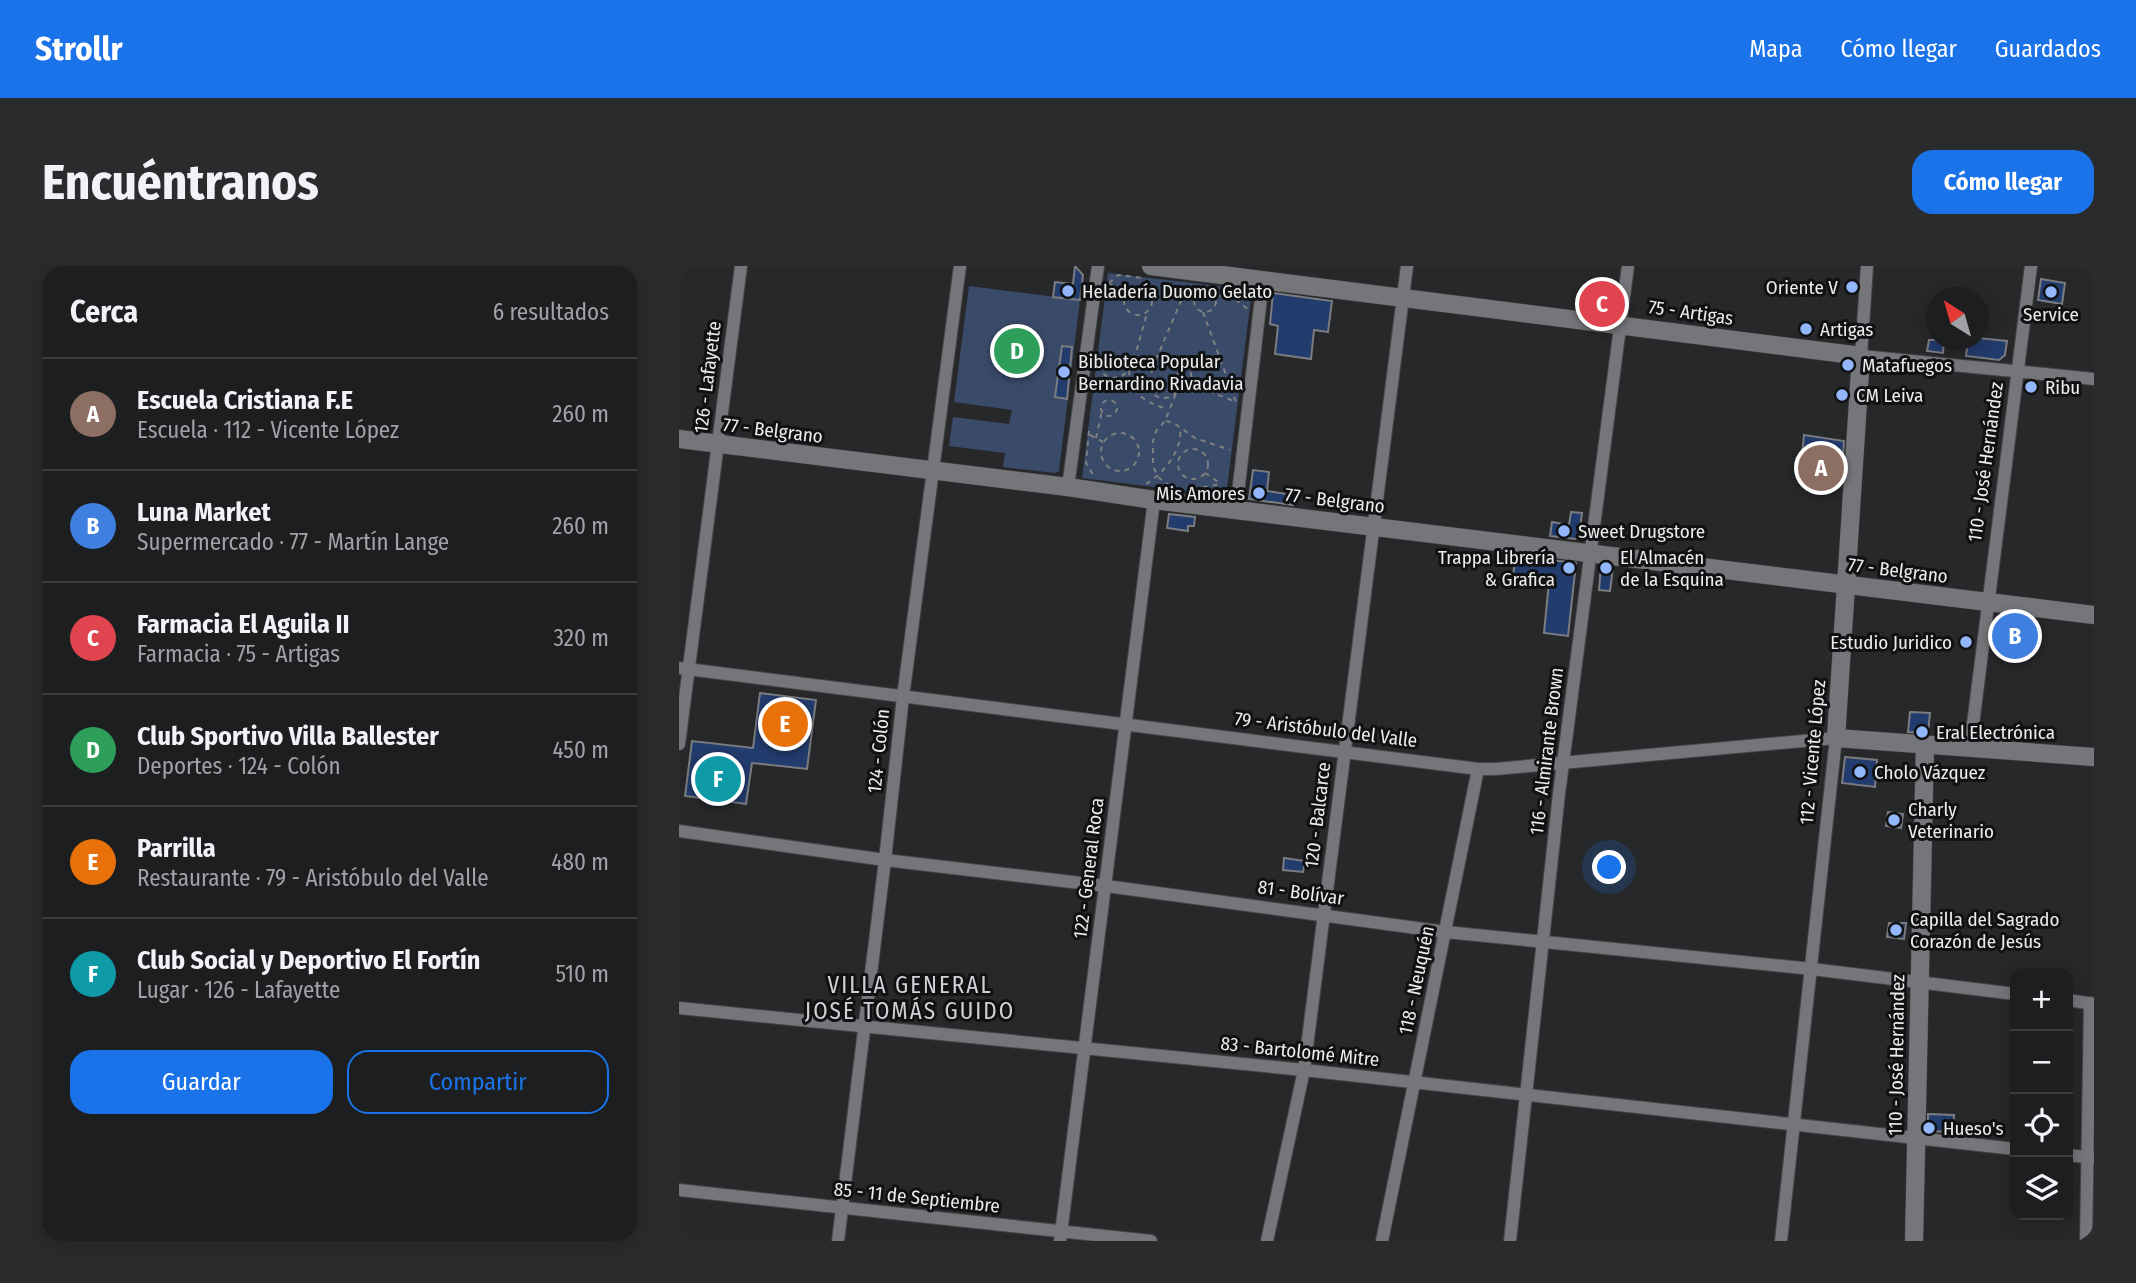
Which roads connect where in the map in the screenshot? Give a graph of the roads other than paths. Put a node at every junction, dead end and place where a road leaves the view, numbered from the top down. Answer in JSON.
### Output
{"nodes":[{"id":1,"x":740,"y":266,"type":"edge"},
{"id":2,"x":960,"y":266,"type":"edge"},
{"id":3,"x":1098,"y":266,"type":"edge"},
{"id":4,"x":1407,"y":266,"type":"edge"},
{"id":5,"x":1628,"y":266,"type":"edge"},
{"id":6,"x":1867,"y":266,"type":"edge"},
{"id":7,"x":2031,"y":266,"type":"edge"},
{"id":8,"x":1146,"y":272,"type":"edge"},
{"id":9,"x":1184,"y":274,"type":"edge"},
{"id":10,"x":1263,"y":281,"type":"junction"},
{"id":11,"x":1403,"y":296,"type":"junction"},
{"id":12,"x":1620,"y":324,"type":"junction"},
{"id":13,"x":1861,"y":356,"type":"junction"},
{"id":14,"x":2018,"y":370,"type":"junction"},
{"id":15,"x":2094,"y":379,"type":"edge"},
{"id":16,"x":679,"y":439,"type":"edge"},
{"id":17,"x":717,"y":444,"type":"junction"},
{"id":18,"x":934,"y":470,"type":"junction"},
{"id":19,"x":1068,"y":486,"type":"junction"},
{"id":20,"x":1149,"y":492,"type":"junction"},
{"id":21,"x":1236,"y":510,"type":"junction"},
{"id":22,"x":1375,"y":526,"type":"junction"},
{"id":23,"x":1590,"y":553,"type":"junction"},
{"id":24,"x":1847,"y":586,"type":"junction"},
{"id":25,"x":1987,"y":602,"type":"junction"},
{"id":26,"x":2094,"y":615,"type":"edge"},
{"id":27,"x":684,"y":669,"type":"edge"},
{"id":28,"x":903,"y":697,"type":"junction"},
{"id":29,"x":1125,"y":726,"type":"junction"},
{"id":30,"x":1836,"y":738,"type":"junction"},
{"id":31,"x":679,"y":744,"type":"edge"},
{"id":32,"x":1925,"y":745,"type":"junction"},
{"id":33,"x":1970,"y":748,"type":"junction"},
{"id":34,"x":1344,"y":752,"type":"junction"},
{"id":35,"x":2094,"y":757,"type":"edge"},
{"id":36,"x":1564,"y":764,"type":"junction"},
{"id":37,"x":1478,"y":769,"type":"junction"},
{"id":38,"x":679,"y":831,"type":"edge"},
{"id":39,"x":885,"y":860,"type":"junction"},
{"id":40,"x":1106,"y":886,"type":"junction"},
{"id":41,"x":1324,"y":915,"type":"junction"},
{"id":42,"x":1446,"y":932,"type":"junction"},
{"id":43,"x":1543,"y":941,"type":"junction"},
{"id":44,"x":1812,"y":969,"type":"junction"},
{"id":45,"x":1919,"y":981,"type":"junction"},
{"id":46,"x":2010,"y":993,"type":"edge"},
{"id":47,"x":2073,"y":1001,"type":"edge"},
{"id":48,"x":2092,"y":1004,"type":"edge"},
{"id":49,"x":679,"y":1008,"type":"edge"},
{"id":50,"x":864,"y":1026,"type":"junction"},
{"id":51,"x":1085,"y":1048,"type":"junction"},
{"id":52,"x":1304,"y":1070,"type":"junction"},
{"id":53,"x":1414,"y":1083,"type":"junction"},
{"id":54,"x":1526,"y":1097,"type":"junction"},
{"id":55,"x":1793,"y":1125,"type":"junction"},
{"id":56,"x":1915,"y":1138,"type":"junction"},
{"id":57,"x":2010,"y":1148,"type":"edge"},
{"id":58,"x":2073,"y":1156,"type":"edge"},
{"id":59,"x":2091,"y":1158,"type":"edge"},
{"id":60,"x":679,"y":1190,"type":"edge"},
{"id":61,"x":842,"y":1208,"type":"junction"},
{"id":62,"x":1060,"y":1236,"type":"edge"},
{"id":63,"x":838,"y":1241,"type":"edge"},
{"id":64,"x":1151,"y":1241,"type":"edge"},
{"id":65,"x":1267,"y":1241,"type":"edge"},
{"id":66,"x":1382,"y":1241,"type":"edge"},
{"id":67,"x":1510,"y":1241,"type":"edge"},
{"id":68,"x":1781,"y":1241,"type":"edge"},
{"id":69,"x":1914,"y":1241,"type":"edge"},
{"id":70,"x":2086,"y":1241,"type":"edge"}],
"edges":[{"from":1,"to":17,"type":"street","name":"126 - Lafayette"},
{"from":2,"to":18,"type":"street","name":"124 - Colón"},
{"from":3,"to":19,"type":"street"},
{"from":4,"to":11,"type":"street","name":"120 - Balcarce"},
{"from":5,"to":12,"type":"street","name":"116 - Almirante Brown"},
{"from":6,"to":13,"type":"street","name":"112 - Vicente López"},
{"from":7,"to":14,"type":"street","name":"110 - José Hernández"},
{"from":8,"to":9,"type":"street","name":"75 - Artigas"},
{"from":9,"to":10,"type":"street","name":"75 - Artigas"},
{"from":10,"to":11,"type":"street","name":"75 - Artigas"},
{"from":10,"to":21,"type":"street"},
{"from":11,"to":12,"type":"street","name":"75 - Artigas"},
{"from":11,"to":22,"type":"street","name":"120 - Balcarce"},
{"from":12,"to":13,"type":"street","name":"75 - Artigas"},
{"from":12,"to":23,"type":"street","name":"116 - Almirante Brown"},
{"from":13,"to":14,"type":"street","name":"75 - Artigas"},
{"from":13,"to":24,"type":"street","name":"112 - Vicente López"},
{"from":14,"to":15,"type":"street","name":"75 - Artigas"},
{"from":14,"to":25,"type":"street","name":"110 - José Hernández"},
{"from":16,"to":17,"type":"street","name":"77 - Belgrano"},
{"from":17,"to":18,"type":"street","name":"77 - Belgrano"},
{"from":17,"to":27,"type":"street","name":"126 - Lafayette"},
{"from":18,"to":19,"type":"street","name":"77 - Belgrano"},
{"from":18,"to":28,"type":"street","name":"124 - Colón"},
{"from":19,"to":20,"type":"street","name":"77 - Belgrano"},
{"from":20,"to":21,"type":"street","name":"77 - Belgrano"},
{"from":20,"to":29,"type":"street","name":"122 - General Roca"},
{"from":21,"to":22,"type":"street","name":"77 - Belgrano"},
{"from":22,"to":23,"type":"street","name":"77 - Belgrano"},
{"from":22,"to":34,"type":"street","name":"120 - Balcarce"},
{"from":23,"to":24,"type":"street","name":"77 - Belgrano"},
{"from":23,"to":36,"type":"street","name":"116 - Almirante Brown"},
{"from":24,"to":25,"type":"street","name":"77 - Belgrano"},
{"from":24,"to":30,"type":"street","name":"112 - Vicente López"},
{"from":25,"to":26,"type":"street","name":"77 - Belgrano"},
{"from":25,"to":33,"type":"street","name":"110 - José Hernández"},
{"from":27,"to":28,"type":"street","name":"79 - Aristóbulo del Valle"},
{"from":27,"to":31,"type":"street","name":"126 - Lafayette"},
{"from":28,"to":29,"type":"street","name":"79 - Aristóbulo del Valle"},
{"from":28,"to":39,"type":"street","name":"124 - Colón"},
{"from":29,"to":34,"type":"street","name":"79 - Aristóbulo del Valle"},
{"from":29,"to":40,"type":"street","name":"122 - General Roca"},
{"from":30,"to":32,"type":"street","name":"79 - Aristóbulo del Valle"},
{"from":30,"to":36,"type":"street","name":"79 - Aristóbulo del Valle"},
{"from":30,"to":44,"type":"street","name":"112 - Vicente López"},
{"from":32,"to":33,"type":"street","name":"79 - Aristóbulo del Valle"},
{"from":32,"to":45,"type":"street","name":"110 - José Hernández"},
{"from":33,"to":35,"type":"street","name":"79 - Aristóbulo del Valle"},
{"from":34,"to":37,"type":"street","name":"79 - Aristóbulo del Valle"},
{"from":34,"to":41,"type":"street","name":"120 - Balcarce"},
{"from":36,"to":37,"type":"street","name":"79 - Aristóbulo del Valle"},
{"from":36,"to":43,"type":"street","name":"116 - Almirante Brown"},
{"from":37,"to":42,"type":"street","name":"118 - Neuquén"},
{"from":38,"to":39,"type":"street","name":"81 - Bolívar"},
{"from":39,"to":40,"type":"street","name":"81 - Bolívar"},
{"from":39,"to":50,"type":"street","name":"124 - Colón"},
{"from":40,"to":41,"type":"street","name":"81 - Bolívar"},
{"from":40,"to":51,"type":"street","name":"122 - General Roca"},
{"from":41,"to":42,"type":"street","name":"81 - Bolívar"},
{"from":41,"to":52,"type":"street","name":"120 - Balcarce"},
{"from":42,"to":43,"type":"street","name":"81 - Bolívar"},
{"from":42,"to":53,"type":"street","name":"118 - Neuquén"},
{"from":43,"to":44,"type":"street","name":"81 - Bolívar"},
{"from":43,"to":54,"type":"street","name":"116 - Almirante Brown"},
{"from":44,"to":45,"type":"street","name":"81 - Bolívar"},
{"from":44,"to":55,"type":"street","name":"112 - Vicente López"},
{"from":45,"to":46,"type":"street","name":"81 - Bolívar"},
{"from":45,"to":56,"type":"street","name":"110 - José Hernández"},
{"from":47,"to":48,"type":"street"},
{"from":48,"to":59,"type":"street"},
{"from":49,"to":50,"type":"street","name":"83 - Bartolomé Mitre"},
{"from":50,"to":51,"type":"street","name":"83 - Bartolomé Mitre"},
{"from":50,"to":61,"type":"street","name":"124 - Colón"},
{"from":51,"to":52,"type":"street","name":"83 - Bartolomé Mitre"},
{"from":51,"to":62,"type":"street","name":"122 - General Roca"},
{"from":52,"to":53,"type":"street","name":"83 - Bartolomé Mitre"},
{"from":52,"to":65,"type":"street","name":"120 - Balcarce"},
{"from":53,"to":54,"type":"street","name":"83 - Bartolomé Mitre"},
{"from":53,"to":66,"type":"street","name":"118 - Neuquén"},
{"from":54,"to":55,"type":"street","name":"83 - Bartolomé Mitre"},
{"from":54,"to":67,"type":"street","name":"116 - Almirante Brown"},
{"from":55,"to":56,"type":"street","name":"83 - Bartolomé Mitre"},
{"from":55,"to":68,"type":"street","name":"112 - Vicente López"},
{"from":56,"to":57,"type":"street","name":"83 - Bartolomé Mitre"},
{"from":56,"to":69,"type":"street","name":"110 - José Hernández"},
{"from":58,"to":59,"type":"street"},
{"from":59,"to":70,"type":"street"},
{"from":60,"to":61,"type":"street","name":"85 - 11 de Septiembre"},
{"from":61,"to":62,"type":"street","name":"85 - 11 de Septiembre"},
{"from":61,"to":63,"type":"street","name":"124 - Colón"},
{"from":62,"to":64,"type":"street","name":"85 - 11 de Septiembre"}]}
